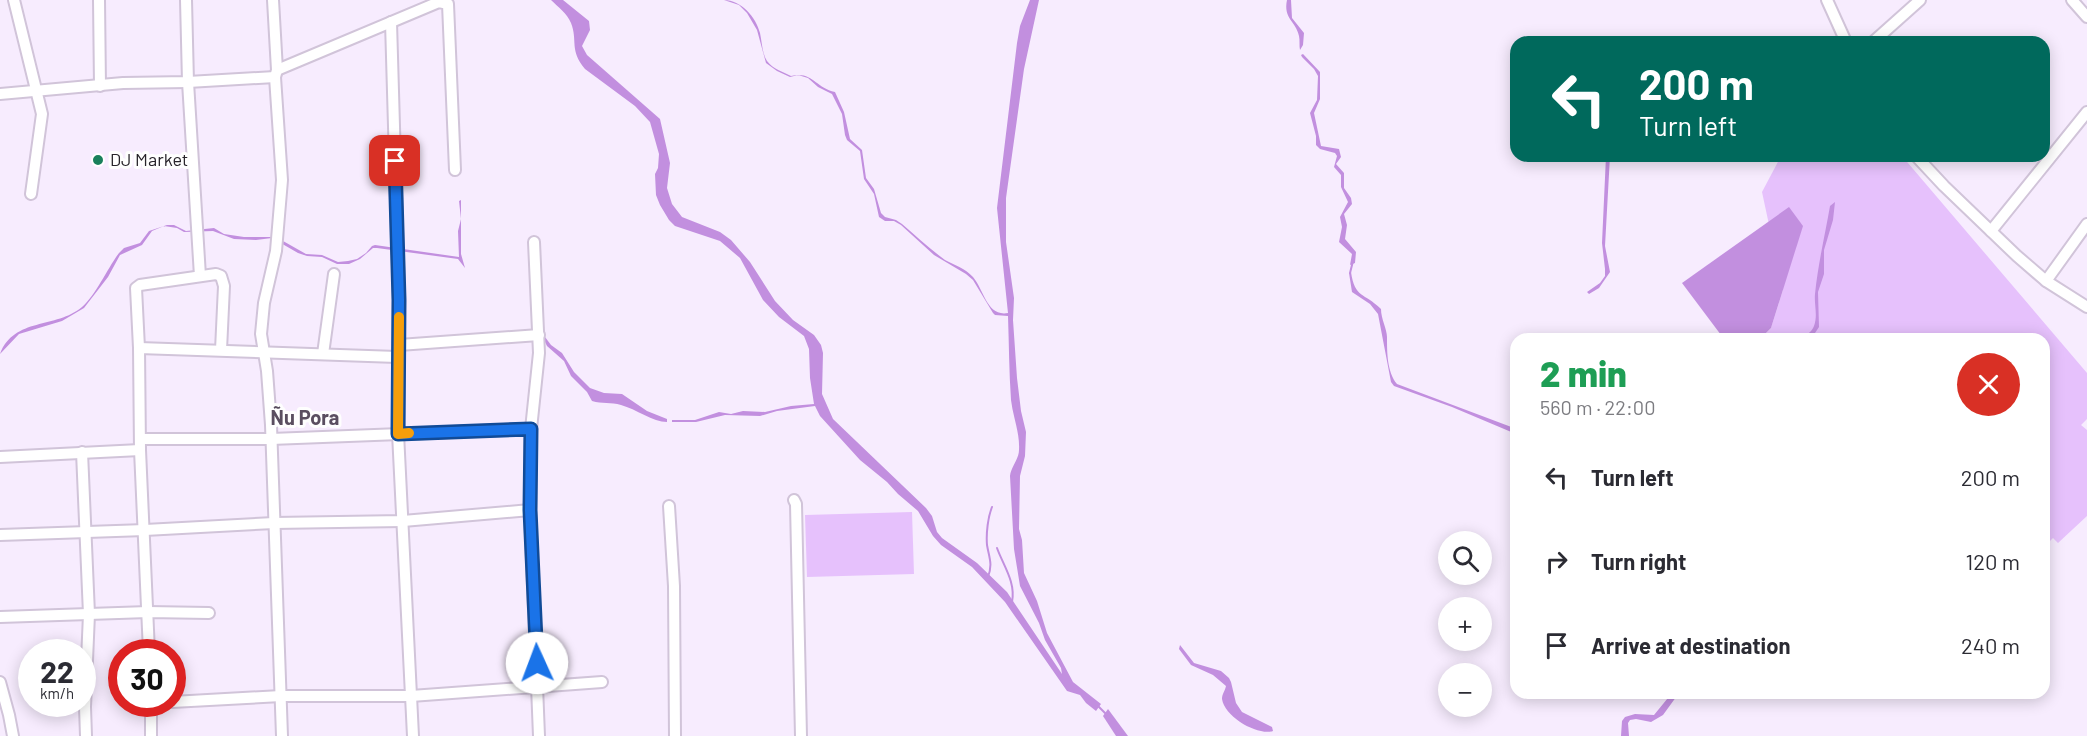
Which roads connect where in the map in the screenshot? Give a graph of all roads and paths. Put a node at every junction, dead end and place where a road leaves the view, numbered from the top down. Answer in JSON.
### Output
{"nodes":[{"id":1,"x":14,"y":0,"type":"edge"},
{"id":2,"x":99,"y":0,"type":"edge"},
{"id":3,"x":186,"y":0,"type":"edge"},
{"id":4,"x":273,"y":0,"type":"edge"},
{"id":5,"x":1827,"y":0,"type":"edge"},
{"id":6,"x":1920,"y":0,"type":"edge"},
{"id":7,"x":2072,"y":0,"type":"edge"},
{"id":8,"x":2087,"y":17,"type":"edge"},
{"id":9,"x":391,"y":22,"type":"junction"},
{"id":10,"x":1843,"y":36,"type":"edge"},
{"id":11,"x":1880,"y":36,"type":"edge"},
{"id":12,"x":276,"y":74,"type":"junction"},
{"id":13,"x":188,"y":82,"type":"junction"},
{"id":14,"x":100,"y":86,"type":"junction"},
{"id":15,"x":38,"y":91,"type":"junction"},
{"id":16,"x":0,"y":94,"type":"edge"},
{"id":17,"x":2087,"y":112,"type":"edge"},
{"id":18,"x":2050,"y":157,"type":"edge"},
{"id":19,"x":1922,"y":162,"type":"edge"},
{"id":20,"x":2046,"y":162,"type":"edge"},
{"id":21,"x":455,"y":170,"type":"dead end"},
{"id":22,"x":31,"y":194,"type":"dead end"},
{"id":23,"x":2087,"y":224,"type":"edge"},
{"id":24,"x":1990,"y":231,"type":"junction"},
{"id":25,"x":534,"y":242,"type":"dead end"},
{"id":26,"x":334,"y":274,"type":"dead end"},
{"id":27,"x":200,"y":276,"type":"junction"},
{"id":28,"x":2046,"y":281,"type":"junction"},
{"id":29,"x":2087,"y":307,"type":"edge"},
{"id":30,"x":539,"y":335,"type":"junction"},
{"id":31,"x":399,"y":345,"type":"junction"},
{"id":32,"x":139,"y":348,"type":"junction"},
{"id":33,"x":221,"y":350,"type":"junction"},
{"id":34,"x":263,"y":352,"type":"junction"},
{"id":35,"x":323,"y":354,"type":"junction"},
{"id":36,"x":397,"y":357,"type":"junction"},
{"id":37,"x":531,"y":429,"type":"junction"},
{"id":38,"x":398,"y":434,"type":"junction"},
{"id":39,"x":271,"y":439,"type":"junction"},
{"id":40,"x":140,"y":444,"type":"junction"},
{"id":41,"x":82,"y":452,"type":"junction"},
{"id":42,"x":0,"y":457,"type":"edge"},
{"id":43,"x":794,"y":500,"type":"dead end"},
{"id":44,"x":669,"y":506,"type":"dead end"},
{"id":45,"x":530,"y":510,"type":"junction"},
{"id":46,"x":403,"y":521,"type":"junction"},
{"id":47,"x":274,"y":523,"type":"junction"},
{"id":48,"x":145,"y":530,"type":"junction"},
{"id":49,"x":85,"y":531,"type":"junction"},
{"id":50,"x":0,"y":535,"type":"edge"},
{"id":51,"x":148,"y":612,"type":"junction"},
{"id":52,"x":208,"y":613,"type":"dead end"},
{"id":53,"x":89,"y":614,"type":"junction"},
{"id":54,"x":0,"y":617,"type":"edge"},
{"id":55,"x":149,"y":639,"type":"edge"},
{"id":56,"x":0,"y":682,"type":"edge"},
{"id":57,"x":602,"y":682,"type":"dead end"},
{"id":58,"x":538,"y":686,"type":"junction"},
{"id":59,"x":281,"y":696,"type":"junction"},
{"id":60,"x":411,"y":696,"type":"junction"},
{"id":61,"x":186,"y":701,"type":"edge"},
{"id":62,"x":152,"y":717,"type":"edge"},
{"id":63,"x":13,"y":736,"type":"edge"},
{"id":64,"x":86,"y":736,"type":"edge"},
{"id":65,"x":151,"y":736,"type":"edge"},
{"id":66,"x":282,"y":736,"type":"edge"},
{"id":67,"x":413,"y":736,"type":"edge"},
{"id":68,"x":539,"y":736,"type":"edge"},
{"id":69,"x":675,"y":736,"type":"edge"},
{"id":70,"x":801,"y":736,"type":"edge"}],
"edges":[{"from":1,"to":15,"type":"street"},
{"from":2,"to":14,"type":"street"},
{"from":3,"to":13,"type":"street"},
{"from":4,"to":12,"type":"street"},
{"from":5,"to":10,"type":"street"},
{"from":6,"to":11,"type":"street"},
{"from":7,"to":8,"type":"street"},
{"from":9,"to":12,"type":"street"},
{"from":9,"to":21,"type":"street"},
{"from":9,"to":31,"type":"street"},
{"from":12,"to":13,"type":"street"},
{"from":12,"to":34,"type":"street"},
{"from":13,"to":14,"type":"street"},
{"from":13,"to":27,"type":"street"},
{"from":14,"to":15,"type":"street"},
{"from":15,"to":16,"type":"street"},
{"from":15,"to":22,"type":"street"},
{"from":17,"to":18,"type":"street"},
{"from":19,"to":24,"type":"street"},
{"from":20,"to":24,"type":"street"},
{"from":23,"to":28,"type":"street"},
{"from":24,"to":28,"type":"street"},
{"from":25,"to":30,"type":"street"},
{"from":26,"to":35,"type":"street"},
{"from":27,"to":32,"type":"street"},
{"from":27,"to":33,"type":"street"},
{"from":28,"to":29,"type":"street"},
{"from":30,"to":31,"type":"street"},
{"from":30,"to":37,"type":"street"},
{"from":31,"to":36,"type":"street"},
{"from":32,"to":33,"type":"street"},
{"from":32,"to":40,"type":"street"},
{"from":33,"to":34,"type":"street"},
{"from":34,"to":35,"type":"street"},
{"from":34,"to":39,"type":"street"},
{"from":35,"to":36,"type":"street"},
{"from":36,"to":38,"type":"street"},
{"from":37,"to":38,"type":"street"},
{"from":37,"to":45,"type":"street"},
{"from":38,"to":39,"type":"street"},
{"from":38,"to":46,"type":"street"},
{"from":39,"to":40,"type":"street"},
{"from":39,"to":47,"type":"street"},
{"from":40,"to":41,"type":"street"},
{"from":40,"to":48,"type":"street"},
{"from":41,"to":42,"type":"street"},
{"from":41,"to":49,"type":"street"},
{"from":43,"to":70,"type":"street"},
{"from":44,"to":69,"type":"street"},
{"from":45,"to":46,"type":"street"},
{"from":45,"to":58,"type":"street"},
{"from":46,"to":47,"type":"street"},
{"from":46,"to":60,"type":"street"},
{"from":47,"to":48,"type":"street"},
{"from":47,"to":59,"type":"street"},
{"from":48,"to":49,"type":"street"},
{"from":48,"to":51,"type":"street"},
{"from":49,"to":50,"type":"street"},
{"from":49,"to":53,"type":"street"},
{"from":51,"to":52,"type":"street"},
{"from":51,"to":53,"type":"street"},
{"from":51,"to":55,"type":"street"},
{"from":53,"to":54,"type":"street"},
{"from":53,"to":64,"type":"street"},
{"from":56,"to":63,"type":"street"},
{"from":57,"to":58,"type":"street"},
{"from":58,"to":60,"type":"street"},
{"from":58,"to":68,"type":"street"},
{"from":59,"to":60,"type":"street"},
{"from":59,"to":61,"type":"street"},
{"from":59,"to":66,"type":"street"},
{"from":60,"to":67,"type":"street"},
{"from":62,"to":65,"type":"street"}]}
